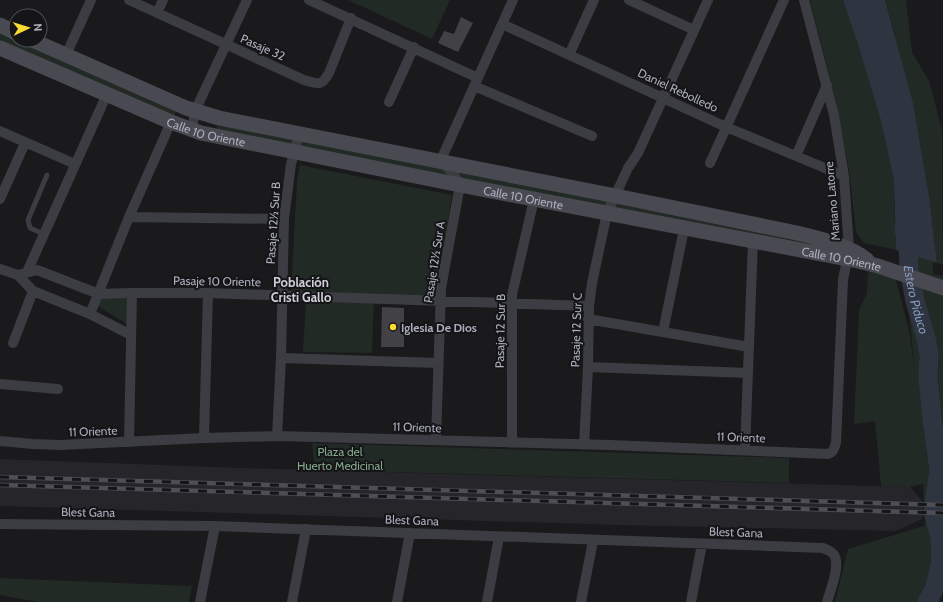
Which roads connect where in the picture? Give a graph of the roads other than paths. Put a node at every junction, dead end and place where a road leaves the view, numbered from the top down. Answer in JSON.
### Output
{"nodes":[{"id":1,"x":91,"y":0,"type":"edge"},
{"id":2,"x":129,"y":0,"type":"edge"},
{"id":3,"x":163,"y":0,"type":"edge"},
{"id":4,"x":247,"y":0,"type":"edge"},
{"id":5,"x":309,"y":0,"type":"edge"},
{"id":6,"x":513,"y":0,"type":"edge"},
{"id":7,"x":594,"y":0,"type":"edge"},
{"id":8,"x":708,"y":0,"type":"edge"},
{"id":9,"x":784,"y":0,"type":"edge"},
{"id":10,"x":804,"y":0,"type":"edge"},
{"id":11,"x":632,"y":1,"type":"edge"},
{"id":12,"x":157,"y":13,"type":"junction"},
{"id":13,"x":351,"y":18,"type":"junction"},
{"id":14,"x":502,"y":24,"type":"junction"},
{"id":15,"x":694,"y":30,"type":"junction"},
{"id":16,"x":227,"y":45,"type":"junction"},
{"id":17,"x":48,"y":47,"type":"edge"},
{"id":18,"x":414,"y":47,"type":"junction"},
{"id":19,"x":0,"y":48,"type":"edge"},
{"id":20,"x":66,"y":55,"type":"junction"},
{"id":21,"x":569,"y":55,"type":"junction"},
{"id":22,"x":476,"y":82,"type":"junction"},
{"id":23,"x":827,"y":85,"type":"junction"},
{"id":24,"x":107,"y":94,"type":"junction"},
{"id":25,"x":664,"y":98,"type":"junction"},
{"id":26,"x":389,"y":102,"type":"dead end"},
{"id":27,"x":195,"y":111,"type":"junction"},
{"id":28,"x":171,"y":122,"type":"junction"},
{"id":29,"x":726,"y":127,"type":"junction"},
{"id":30,"x":192,"y":130,"type":"junction"},
{"id":31,"x":0,"y":131,"type":"edge"},
{"id":32,"x":299,"y":134,"type":"junction"},
{"id":33,"x":592,"y":136,"type":"dead end"},
{"id":34,"x":25,"y":143,"type":"junction"},
{"id":35,"x":295,"y":152,"type":"junction"},
{"id":36,"x":796,"y":156,"type":"junction"},
{"id":37,"x":440,"y":162,"type":"junction"},
{"id":38,"x":710,"y":163,"type":"dead end"},
{"id":39,"x":75,"y":164,"type":"junction"},
{"id":40,"x":47,"y":175,"type":"dead end"},
{"id":41,"x":844,"y":176,"type":"junction"},
{"id":42,"x":460,"y":185,"type":"junction"},
{"id":43,"x":616,"y":196,"type":"junction"},
{"id":44,"x":0,"y":199,"type":"edge"},
{"id":45,"x":534,"y":199,"type":"junction"},
{"id":46,"x":607,"y":213,"type":"junction"},
{"id":47,"x":129,"y":217,"type":"junction"},
{"id":48,"x":284,"y":219,"type":"junction"},
{"id":49,"x":684,"y":228,"type":"junction"},
{"id":50,"x":44,"y":234,"type":"junction"},
{"id":51,"x":752,"y":242,"type":"junction"},
{"id":52,"x":848,"y":254,"type":"junction"},
{"id":53,"x":0,"y":269,"type":"edge"},
{"id":54,"x":22,"y":274,"type":"junction"},
{"id":55,"x":943,"y":288,"type":"edge"},
{"id":56,"x":33,"y":291,"type":"junction"},
{"id":57,"x":132,"y":293,"type":"junction"},
{"id":58,"x":208,"y":293,"type":"junction"},
{"id":59,"x":99,"y":294,"type":"junction"},
{"id":60,"x":282,"y":295,"type":"junction"},
{"id":61,"x":440,"y":301,"type":"junction"},
{"id":62,"x":512,"y":304,"type":"junction"},
{"id":63,"x":589,"y":306,"type":"junction"},
{"id":64,"x":90,"y":314,"type":"junction"},
{"id":65,"x":588,"y":319,"type":"junction"},
{"id":66,"x":663,"y":332,"type":"junction"},
{"id":67,"x":131,"y":335,"type":"junction"},
{"id":68,"x":13,"y":342,"type":"dead end"},
{"id":69,"x":749,"y":347,"type":"junction"},
{"id":70,"x":281,"y":358,"type":"junction"},
{"id":71,"x":438,"y":363,"type":"junction"},
{"id":72,"x":588,"y":367,"type":"junction"},
{"id":73,"x":748,"y":373,"type":"junction"},
{"id":74,"x":0,"y":384,"type":"edge"},
{"id":75,"x":58,"y":388,"type":"dead end"},
{"id":76,"x":277,"y":436,"type":"junction"},
{"id":77,"x":204,"y":438,"type":"junction"},
{"id":78,"x":436,"y":440,"type":"junction"},
{"id":79,"x":0,"y":441,"type":"edge"},
{"id":80,"x":129,"y":442,"type":"junction"},
{"id":81,"x":512,"y":442,"type":"junction"},
{"id":82,"x":584,"y":444,"type":"junction"},
{"id":83,"x":745,"y":450,"type":"junction"},
{"id":84,"x":833,"y":451,"type":"joint"},
{"id":85,"x":0,"y":524,"type":"edge"},
{"id":86,"x":215,"y":526,"type":"junction"},
{"id":87,"x":306,"y":529,"type":"junction"},
{"id":88,"x":410,"y":533,"type":"junction"},
{"id":89,"x":499,"y":537,"type":"junction"},
{"id":90,"x":593,"y":541,"type":"junction"},
{"id":91,"x":702,"y":544,"type":"junction"},
{"id":92,"x":200,"y":602,"type":"edge"},
{"id":93,"x":292,"y":602,"type":"edge"},
{"id":94,"x":397,"y":602,"type":"edge"},
{"id":95,"x":487,"y":602,"type":"edge"},
{"id":96,"x":582,"y":602,"type":"edge"},
{"id":97,"x":691,"y":602,"type":"edge"},
{"id":98,"x":827,"y":602,"type":"edge"}],
"edges":[{"from":1,"to":20,"type":"street"},
{"from":2,"to":12,"type":"street","name":"Pasaje 32"},
{"from":3,"to":12,"type":"street"},
{"from":4,"to":16,"type":"street"},
{"from":5,"to":13,"type":"street"},
{"from":6,"to":14,"type":"street"},
{"from":7,"to":21,"type":"street"},
{"from":8,"to":15,"type":"street","name":"Pasaje 12 Sur C"},
{"from":9,"to":29,"type":"street"},
{"from":10,"to":23,"type":"street","name":"Mariano Latorre"},
{"from":11,"to":15,"type":"street"},
{"from":12,"to":16,"type":"street","name":"Pasaje 32"},
{"from":13,"to":16,"type":"street","name":"Pasaje 32"},
{"from":13,"to":18,"type":"street"},
{"from":14,"to":21,"type":"street","name":"Daniel Rebolledo"},
{"from":14,"to":22,"type":"street"},
{"from":15,"to":25,"type":"street","name":"Pasaje 12 Sur C"},
{"from":16,"to":27,"type":"street"},
{"from":17,"to":20,"type":"main road","name":"Calle 10 Oriente"},
{"from":18,"to":22,"type":"street"},
{"from":18,"to":26,"type":"street"},
{"from":19,"to":24,"type":"main road","name":"Calle 10 Oriente"},
{"from":20,"to":27,"type":"main road","name":"Calle 10 Oriente"},
{"from":21,"to":25,"type":"street","name":"Daniel Rebolledo"},
{"from":22,"to":33,"type":"street"},
{"from":22,"to":37,"type":"street"},
{"from":23,"to":36,"type":"street"},
{"from":23,"to":41,"type":"street","name":"Mariano Latorre"},
{"from":24,"to":28,"type":"main road","name":"Calle 10 Oriente"},
{"from":24,"to":39,"type":"street"},
{"from":25,"to":29,"type":"street","name":"Daniel Rebolledo"},
{"from":25,"to":43,"type":"street","name":"Pasaje 12 Sur C"},
{"from":27,"to":30,"type":"street"},
{"from":27,"to":32,"type":"main road","name":"Calle 10 Oriente"},
{"from":28,"to":30,"type":"main road","name":"Calle 10 Oriente"},
{"from":28,"to":47,"type":"street"},
{"from":29,"to":36,"type":"street","name":"Daniel Rebolledo"},
{"from":29,"to":38,"type":"street"},
{"from":30,"to":35,"type":"main road","name":"Calle 10 Oriente"},
{"from":31,"to":34,"type":"street"},
{"from":32,"to":35,"type":"street","name":"Pasaje 12½ Sur B"},
{"from":32,"to":37,"type":"main road","name":"Calle 10 Oriente"},
{"from":34,"to":39,"type":"street"},
{"from":34,"to":44,"type":"street"},
{"from":35,"to":42,"type":"main road","name":"Calle 10 Oriente"},
{"from":35,"to":48,"type":"street","name":"Pasaje 12½ Sur B"},
{"from":36,"to":41,"type":"street","name":"Daniel Rebolledo"},
{"from":37,"to":42,"type":"street"},
{"from":37,"to":43,"type":"main road","name":"Calle 10 Oriente"},
{"from":39,"to":50,"type":"street"},
{"from":40,"to":50,"type":"lane"},
{"from":41,"to":52,"type":"street","name":"Mariano Latorre"},
{"from":42,"to":45,"type":"main road","name":"Calle 10 Oriente"},
{"from":42,"to":61,"type":"street","name":"Pasaje 12½ Sur A"},
{"from":43,"to":46,"type":"street","name":"Pasaje 12 Sur C"},
{"from":43,"to":52,"type":"main road","name":"Calle 10 Oriente"},
{"from":45,"to":46,"type":"main road","name":"Calle 10 Oriente"},
{"from":45,"to":62,"type":"street","name":"Pasaje 12 Sur B"},
{"from":46,"to":49,"type":"main road","name":"Calle 10 Oriente"},
{"from":46,"to":63,"type":"street","name":"Pasaje 12 Sur C"},
{"from":47,"to":48,"type":"street"},
{"from":47,"to":59,"type":"street"},
{"from":48,"to":60,"type":"street","name":"Pasaje 12½ Sur B"},
{"from":49,"to":51,"type":"main road","name":"Calle 10 Oriente"},
{"from":49,"to":66,"type":"street"},
{"from":50,"to":54,"type":"street"},
{"from":51,"to":52,"type":"main road","name":"Calle 10 Oriente"},
{"from":51,"to":69,"type":"street"},
{"from":52,"to":55,"type":"main road","name":"Calle 10 Oriente"},
{"from":52,"to":84,"type":"street","name":"Mariano Latorre"},
{"from":53,"to":54,"type":"street","name":"Pasaje 10 Oriente"},
{"from":54,"to":56,"type":"street","name":"Pasaje 10 Oriente"},
{"from":54,"to":59,"type":"street","name":"Pasaje 10 Oriente"},
{"from":56,"to":64,"type":"street","name":"Pasaje 10 Oriente"},
{"from":56,"to":68,"type":"street"},
{"from":57,"to":58,"type":"street","name":"Pasaje 10 Oriente"},
{"from":57,"to":59,"type":"street","name":"Pasaje 10 Oriente"},
{"from":57,"to":67,"type":"street"},
{"from":58,"to":60,"type":"street","name":"Pasaje 10 Oriente"},
{"from":58,"to":77,"type":"street"},
{"from":59,"to":64,"type":"street"},
{"from":60,"to":61,"type":"street","name":"Pasaje 10 Oriente"},
{"from":60,"to":70,"type":"street","name":"Pasaje 12½ Sur B"},
{"from":61,"to":62,"type":"street","name":"Pasaje 10 Oriente"},
{"from":61,"to":71,"type":"street","name":"Pasaje 12½ Sur A"},
{"from":62,"to":63,"type":"street","name":"Pasaje 10 Oriente"},
{"from":62,"to":81,"type":"street","name":"Pasaje 12 Sur B"},
{"from":63,"to":65,"type":"street","name":"Pasaje 12 Sur C"},
{"from":64,"to":67,"type":"street","name":"Pasaje 10 Oriente"},
{"from":65,"to":66,"type":"street"},
{"from":65,"to":72,"type":"street","name":"Pasaje 12 Sur C"},
{"from":66,"to":69,"type":"street"},
{"from":67,"to":80,"type":"street"},
{"from":69,"to":73,"type":"street"},
{"from":70,"to":71,"type":"street"},
{"from":70,"to":76,"type":"street","name":"Pasaje 12½ Sur B"},
{"from":71,"to":78,"type":"street","name":"Pasaje 12½ Sur A"},
{"from":72,"to":73,"type":"street"},
{"from":72,"to":82,"type":"street","name":"Pasaje 12 Sur C"},
{"from":73,"to":83,"type":"street"},
{"from":74,"to":75,"type":"street"},
{"from":76,"to":77,"type":"street","name":"11 Oriente"},
{"from":76,"to":78,"type":"street","name":"11 Oriente"},
{"from":77,"to":80,"type":"street","name":"11 Oriente"},
{"from":78,"to":81,"type":"street","name":"11 Oriente"},
{"from":79,"to":80,"type":"street","name":"11 Oriente"},
{"from":81,"to":82,"type":"street","name":"11 Oriente"},
{"from":82,"to":83,"type":"street","name":"11 Oriente"},
{"from":83,"to":84,"type":"street","name":"11 Oriente"},
{"from":85,"to":86,"type":"street","name":"Blest Gana"},
{"from":86,"to":87,"type":"street","name":"Blest Gana"},
{"from":86,"to":92,"type":"street"},
{"from":87,"to":88,"type":"street","name":"Blest Gana"},
{"from":87,"to":93,"type":"street"},
{"from":88,"to":89,"type":"street","name":"Blest Gana"},
{"from":88,"to":94,"type":"street"},
{"from":89,"to":90,"type":"street","name":"Blest Gana"},
{"from":89,"to":95,"type":"street"},
{"from":90,"to":91,"type":"street","name":"Blest Gana"},
{"from":90,"to":96,"type":"street"},
{"from":91,"to":97,"type":"street"},
{"from":91,"to":98,"type":"street","name":"Blest Gana"}]}
